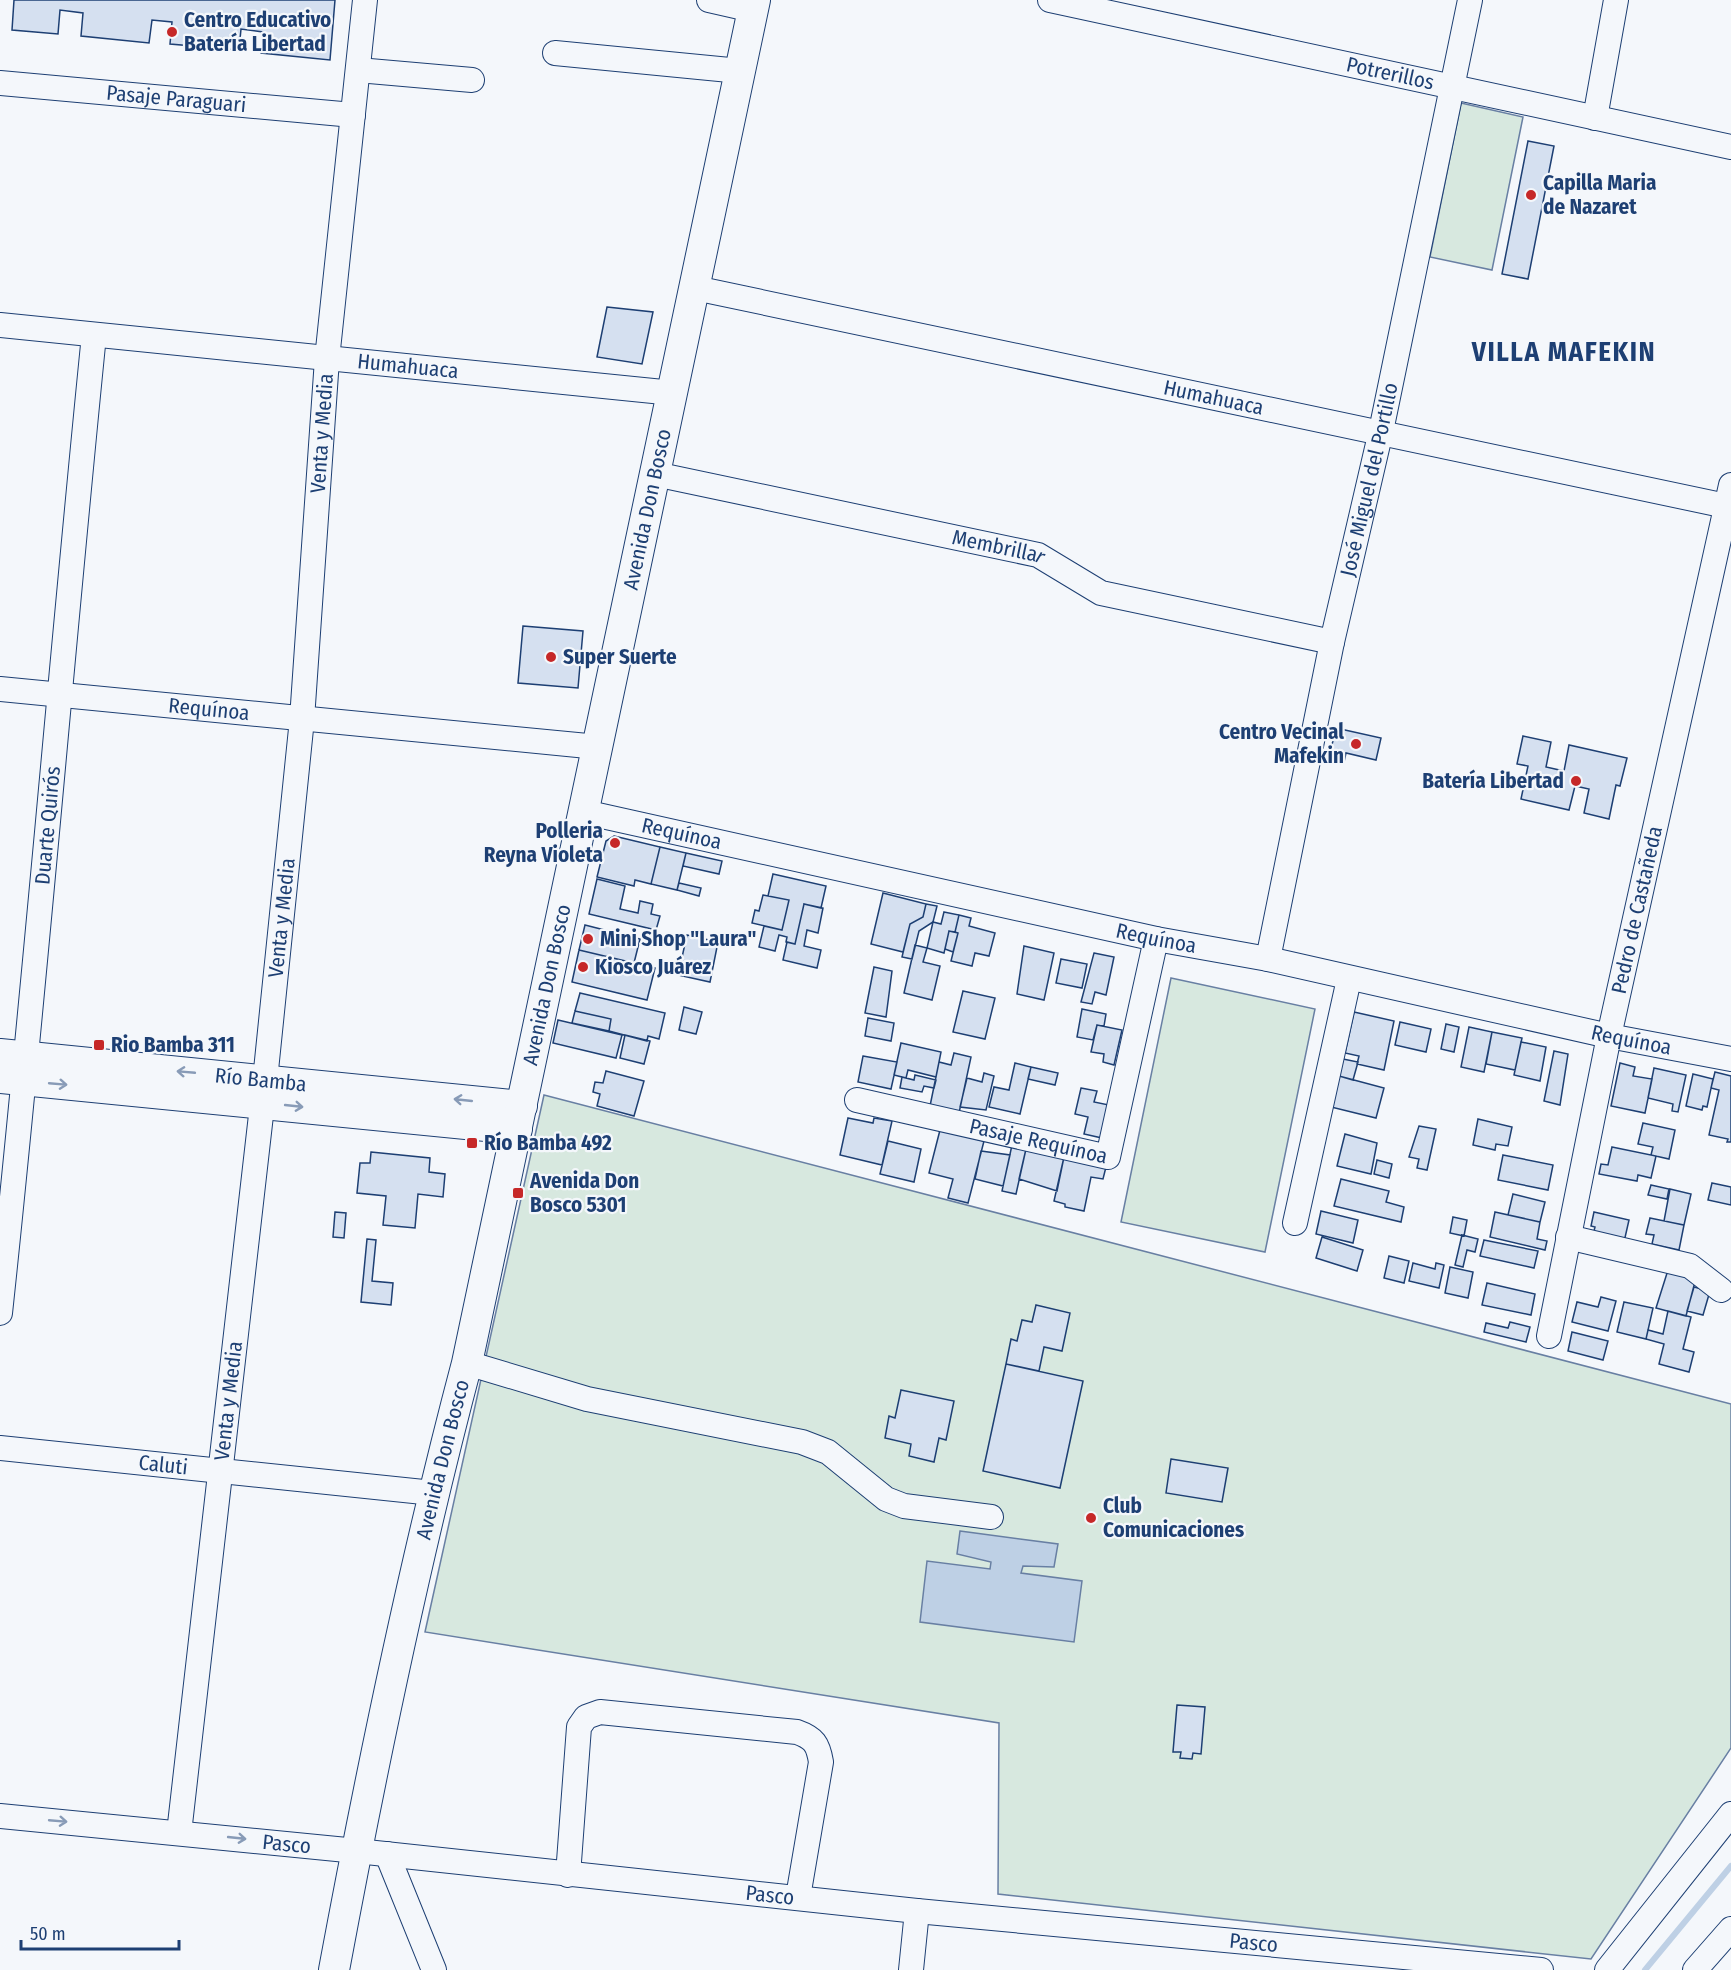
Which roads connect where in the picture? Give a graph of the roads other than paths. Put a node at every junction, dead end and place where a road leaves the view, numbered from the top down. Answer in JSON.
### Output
{"nodes":[{"id":1,"x":365,"y":0,"type":"edge"},
{"id":2,"x":709,"y":0,"type":"edge"},
{"id":3,"x":1050,"y":0,"type":"edge"},
{"id":4,"x":1470,"y":0,"type":"edge"},
{"id":5,"x":1616,"y":0,"type":"edge"},
{"id":6,"x":754,"y":5,"type":"edge"},
{"id":7,"x":555,"y":53,"type":"dead end"},
{"id":8,"x":358,"y":70,"type":"junction"},
{"id":9,"x":740,"y":71,"type":"junction"},
{"id":10,"x":472,"y":80,"type":"dead end"},
{"id":11,"x":0,"y":83,"type":"edge"},
{"id":12,"x":1451,"y":86,"type":"junction"},
{"id":13,"x":353,"y":115,"type":"junction"},
{"id":14,"x":1595,"y":118,"type":"junction"},
{"id":15,"x":1731,"y":147,"type":"edge"},
{"id":16,"x":695,"y":288,"type":"junction"},
{"id":17,"x":0,"y":326,"type":"edge"},
{"id":18,"x":94,"y":335,"type":"junction"},
{"id":19,"x":327,"y":359,"type":"junction"},
{"id":20,"x":673,"y":393,"type":"junction"},
{"id":21,"x":1381,"y":432,"type":"junction"},
{"id":22,"x":655,"y":474,"type":"junction"},
{"id":23,"x":1729,"y":500,"type":"edge"},
{"id":24,"x":1332,"y":642,"type":"junction"},
{"id":25,"x":0,"y":689,"type":"edge"},
{"id":26,"x":58,"y":694,"type":"junction"},
{"id":27,"x":302,"y":718,"type":"junction"},
{"id":28,"x":598,"y":747,"type":"junction"},
{"id":29,"x":584,"y":812,"type":"junction"},
{"id":30,"x":1156,"y":939,"type":"junction"},
{"id":31,"x":1268,"y":959,"type":"junction"},
{"id":32,"x":1349,"y":979,"type":"junction"},
{"id":33,"x":1609,"y":1036,"type":"junction"},
{"id":34,"x":1731,"y":1059,"type":"edge"},
{"id":35,"x":13,"y":1067,"type":"edge"},
{"id":36,"x":264,"y":1091,"type":"junction"},
{"id":37,"x":857,"y":1100,"type":"dead end"},
{"id":38,"x":519,"y":1118,"type":"junction"},
{"id":39,"x":1295,"y":1223,"type":"dead end"},
{"id":40,"x":1568,"y":1237,"type":"junction"},
{"id":41,"x":1721,"y":1290,"type":"dead end"},
{"id":42,"x":0,"y":1313,"type":"edge"},
{"id":43,"x":1549,"y":1336,"type":"dead end"},
{"id":44,"x":467,"y":1363,"type":"junction"},
{"id":45,"x":0,"y":1448,"type":"edge"},
{"id":46,"x":220,"y":1470,"type":"junction"},
{"id":47,"x":433,"y":1493,"type":"junction"},
{"id":48,"x":991,"y":1517,"type":"dead end"},
{"id":49,"x":1731,"y":1814,"type":"edge"},
{"id":50,"x":0,"y":1816,"type":"edge"},
{"id":51,"x":179,"y":1833,"type":"junction"},
{"id":52,"x":357,"y":1851,"type":"junction"},
{"id":53,"x":387,"y":1854,"type":"junction"},
{"id":54,"x":568,"y":1875,"type":"junction"},
{"id":55,"x":798,"y":1898,"type":"junction"},
{"id":56,"x":917,"y":1911,"type":"junction"},
{"id":57,"x":1731,"y":1929,"type":"edge"},
{"id":58,"x":334,"y":1970,"type":"edge"},
{"id":59,"x":434,"y":1970,"type":"edge"},
{"id":60,"x":910,"y":1970,"type":"edge"},
{"id":61,"x":1540,"y":1970,"type":"edge"},
{"id":62,"x":1607,"y":1970,"type":"edge"},
{"id":63,"x":1695,"y":1970,"type":"edge"}],
"edges":[{"from":1,"to":8,"type":"street","name":"Venta y Media"},
{"from":2,"to":6,"type":"street"},
{"from":3,"to":12,"type":"street","name":"Potrerillos"},
{"from":4,"to":12,"type":"street","name":"José Miguel del Portillo"},
{"from":5,"to":14,"type":"street"},
{"from":6,"to":9,"type":"main road","name":"Avenida Don Bosco"},
{"from":7,"to":9,"type":"street"},
{"from":8,"to":10,"type":"street"},
{"from":8,"to":13,"type":"street","name":"Venta y Media"},
{"from":9,"to":16,"type":"main road","name":"Avenida Don Bosco"},
{"from":11,"to":13,"type":"street","name":"Pasaje Paraguari"},
{"from":12,"to":14,"type":"street","name":"Potrerillos"},
{"from":12,"to":21,"type":"street","name":"José Miguel del Portillo"},
{"from":13,"to":19,"type":"street","name":"Venta y Media"},
{"from":14,"to":15,"type":"street","name":"Potrerillos"},
{"from":16,"to":20,"type":"main road","name":"Avenida Don Bosco"},
{"from":16,"to":21,"type":"street","name":"Humahuaca"},
{"from":17,"to":18,"type":"street","name":"Humahuaca"},
{"from":18,"to":19,"type":"street","name":"Humahuaca"},
{"from":18,"to":26,"type":"street","name":"Duarte Quirós"},
{"from":19,"to":20,"type":"street","name":"Humahuaca"},
{"from":19,"to":27,"type":"street","name":"Venta y Media"},
{"from":20,"to":22,"type":"main road","name":"Avenida Don Bosco"},
{"from":21,"to":23,"type":"street","name":"Humahuaca"},
{"from":21,"to":24,"type":"street","name":"José Miguel del Portillo"},
{"from":22,"to":24,"type":"street","name":"Membrillar"},
{"from":22,"to":28,"type":"main road","name":"Avenida Don Bosco"},
{"from":23,"to":33,"type":"street","name":"Pedro de Castañeda"},
{"from":24,"to":31,"type":"street","name":"José Miguel del Portillo"},
{"from":25,"to":26,"type":"street","name":"Requínoa"},
{"from":26,"to":27,"type":"street","name":"Requínoa"},
{"from":26,"to":35,"type":"street","name":"Duarte Quirós"},
{"from":27,"to":28,"type":"street","name":"Requínoa"},
{"from":27,"to":36,"type":"street","name":"Venta y Media"},
{"from":28,"to":29,"type":"main road","name":"Avenida Don Bosco"},
{"from":29,"to":30,"type":"street","name":"Requínoa"},
{"from":29,"to":38,"type":"main road","name":"Avenida Don Bosco"},
{"from":30,"to":31,"type":"street","name":"Requínoa"},
{"from":30,"to":37,"type":"street","name":"Pasaje Requínoa"},
{"from":31,"to":32,"type":"street","name":"Requínoa"},
{"from":32,"to":33,"type":"street","name":"Requínoa"},
{"from":32,"to":39,"type":"street"},
{"from":33,"to":34,"type":"street","name":"Requínoa"},
{"from":33,"to":40,"type":"street","name":"Pedro de Castañeda"},
{"from":35,"to":36,"type":"main road","name":"Río Bamba"},
{"from":35,"to":42,"type":"street","name":"Duarte Quirós"},
{"from":36,"to":38,"type":"main road","name":"Río Bamba"},
{"from":36,"to":46,"type":"street","name":"Venta y Media"},
{"from":38,"to":44,"type":"main road","name":"Avenida Don Bosco"},
{"from":40,"to":41,"type":"street"},
{"from":40,"to":43,"type":"street","name":"Pedro de Castañeda"},
{"from":44,"to":47,"type":"main road","name":"Avenida Don Bosco"},
{"from":44,"to":48,"type":"street"},
{"from":45,"to":46,"type":"street","name":"Caluti"},
{"from":46,"to":47,"type":"street","name":"Caluti"},
{"from":46,"to":51,"type":"street","name":"Venta y Media"},
{"from":47,"to":52,"type":"main road","name":"Avenida Don Bosco"},
{"from":49,"to":62,"type":"street"},
{"from":50,"to":51,"type":"street","name":"Pasco","one_way":true},
{"from":51,"to":52,"type":"street","name":"Pasco","one_way":true},
{"from":52,"to":53,"type":"street","name":"Pasco"},
{"from":52,"to":58,"type":"main road","name":"Avenida Don Bosco"},
{"from":53,"to":54,"type":"street","name":"Pasco"},
{"from":53,"to":59,"type":"street"},
{"from":54,"to":55,"type":"street","name":"Pasco"},
{"from":54,"to":55,"type":"street"},
{"from":55,"to":56,"type":"street","name":"Pasco"},
{"from":56,"to":60,"type":"street"},
{"from":56,"to":61,"type":"street","name":"Pasco"},
{"from":57,"to":63,"type":"street"}]}
